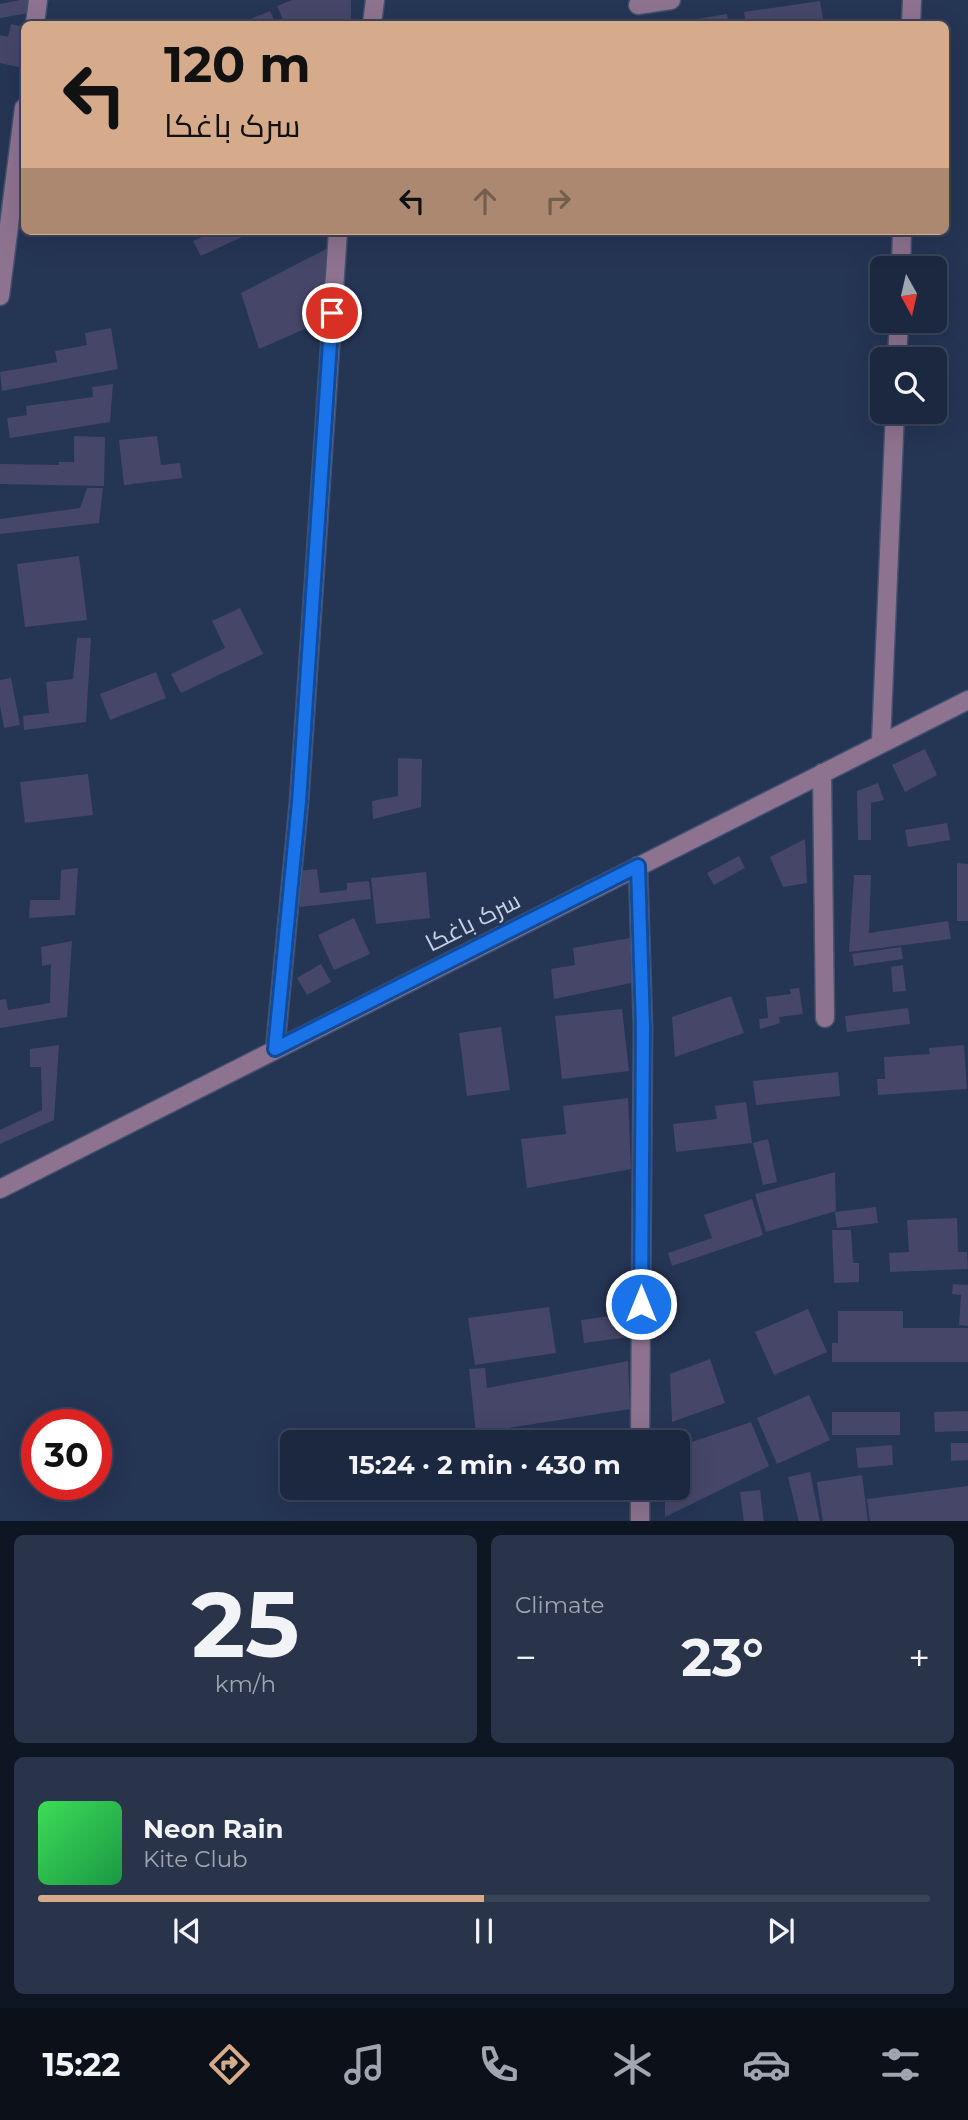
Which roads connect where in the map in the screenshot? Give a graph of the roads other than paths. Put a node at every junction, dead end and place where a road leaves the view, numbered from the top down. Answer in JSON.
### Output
{"nodes":[{"id":1,"x":38,"y":0,"type":"edge"},
{"id":2,"x":375,"y":0,"type":"edge"},
{"id":3,"x":671,"y":0,"type":"edge"},
{"id":4,"x":912,"y":0,"type":"edge"},
{"id":5,"x":639,"y":5,"type":"dead end"},
{"id":6,"x":35,"y":21,"type":"edge"},
{"id":7,"x":372,"y":21,"type":"edge"},
{"id":8,"x":911,"y":21,"type":"edge"},
{"id":9,"x":21,"y":132,"type":"edge"},
{"id":10,"x":338,"y":235,"type":"edge"},
{"id":11,"x":902,"y":235,"type":"edge"},
{"id":12,"x":901,"y":256,"type":"edge"},
{"id":13,"x":0,"y":296,"type":"edge"},
{"id":14,"x":894,"y":424,"type":"edge"},
{"id":15,"x":968,"y":700,"type":"edge"},
{"id":16,"x":881,"y":743,"type":"junction"},
{"id":17,"x":822,"y":773,"type":"junction"},
{"id":18,"x":638,"y":866,"type":"junction"},
{"id":19,"x":825,"y":1018,"type":"dead end"},
{"id":20,"x":275,"y":1049,"type":"junction"},
{"id":21,"x":0,"y":1189,"type":"edge"},
{"id":22,"x":640,"y":1430,"type":"edge"},
{"id":23,"x":640,"y":1500,"type":"edge"},
{"id":24,"x":640,"y":1521,"type":"edge"}],
"edges":[{"from":1,"to":6,"type":"street"},
{"from":2,"to":7,"type":"street"},
{"from":3,"to":5,"type":"street"},
{"from":4,"to":8,"type":"street"},
{"from":9,"to":13,"type":"street"},
{"from":10,"to":20,"type":"street"},
{"from":11,"to":12,"type":"street"},
{"from":14,"to":16,"type":"street"},
{"from":15,"to":16,"type":"street","name":"سرک باغکا"},
{"from":16,"to":17,"type":"street","name":"سرک باغکا"},
{"from":17,"to":18,"type":"street","name":"سرک باغکا"},
{"from":17,"to":19,"type":"street"},
{"from":18,"to":20,"type":"street","name":"سرک باغکا"},
{"from":18,"to":22,"type":"street"},
{"from":20,"to":21,"type":"street","name":"سرک باغکا"},
{"from":23,"to":24,"type":"street"}]}
